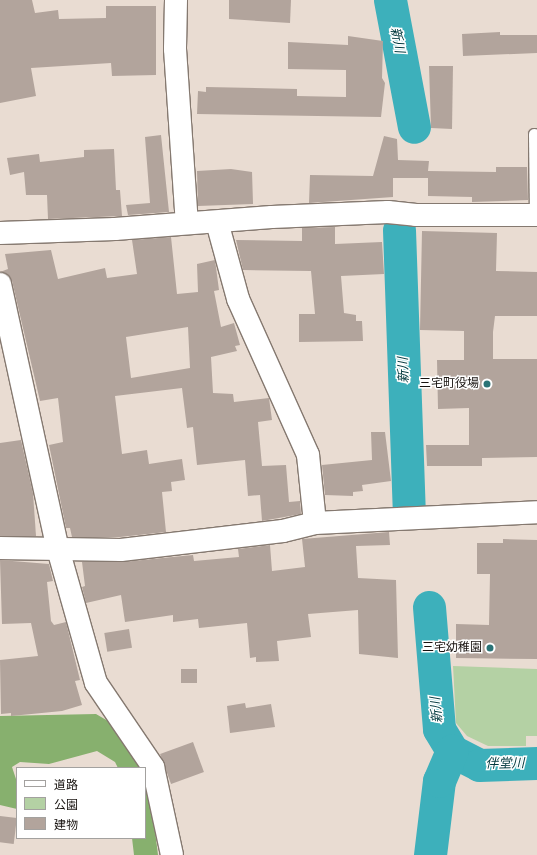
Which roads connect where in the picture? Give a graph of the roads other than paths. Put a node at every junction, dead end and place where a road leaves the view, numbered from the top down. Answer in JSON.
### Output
{"nodes":[{"id":1,"x":176,"y":0,"type":"edge"},
{"id":2,"x":534,"y":134,"type":"dead end"},
{"id":3,"x":536,"y":215,"type":"edge"},
{"id":4,"x":217,"y":222,"type":"junction"},
{"id":5,"x":187,"y":223,"type":"junction"},
{"id":6,"x":0,"y":232,"type":"edge"},
{"id":7,"x":0,"y":284,"type":"edge"},
{"id":8,"x":537,"y":512,"type":"edge"},
{"id":9,"x":315,"y":522,"type":"junction"},
{"id":10,"x":0,"y":548,"type":"edge"},
{"id":11,"x":58,"y":549,"type":"junction"},
{"id":12,"x":172,"y":855,"type":"edge"}],
"edges":[{"from":1,"to":5,"type":"street"},
{"from":2,"to":3,"type":"lane"},
{"from":3,"to":4,"type":"street"},
{"from":4,"to":5,"type":"street"},
{"from":4,"to":9,"type":"street"},
{"from":5,"to":6,"type":"street"},
{"from":7,"to":11,"type":"street"},
{"from":8,"to":9,"type":"street"},
{"from":9,"to":11,"type":"street"},
{"from":10,"to":11,"type":"street"},
{"from":11,"to":12,"type":"street"}]}
